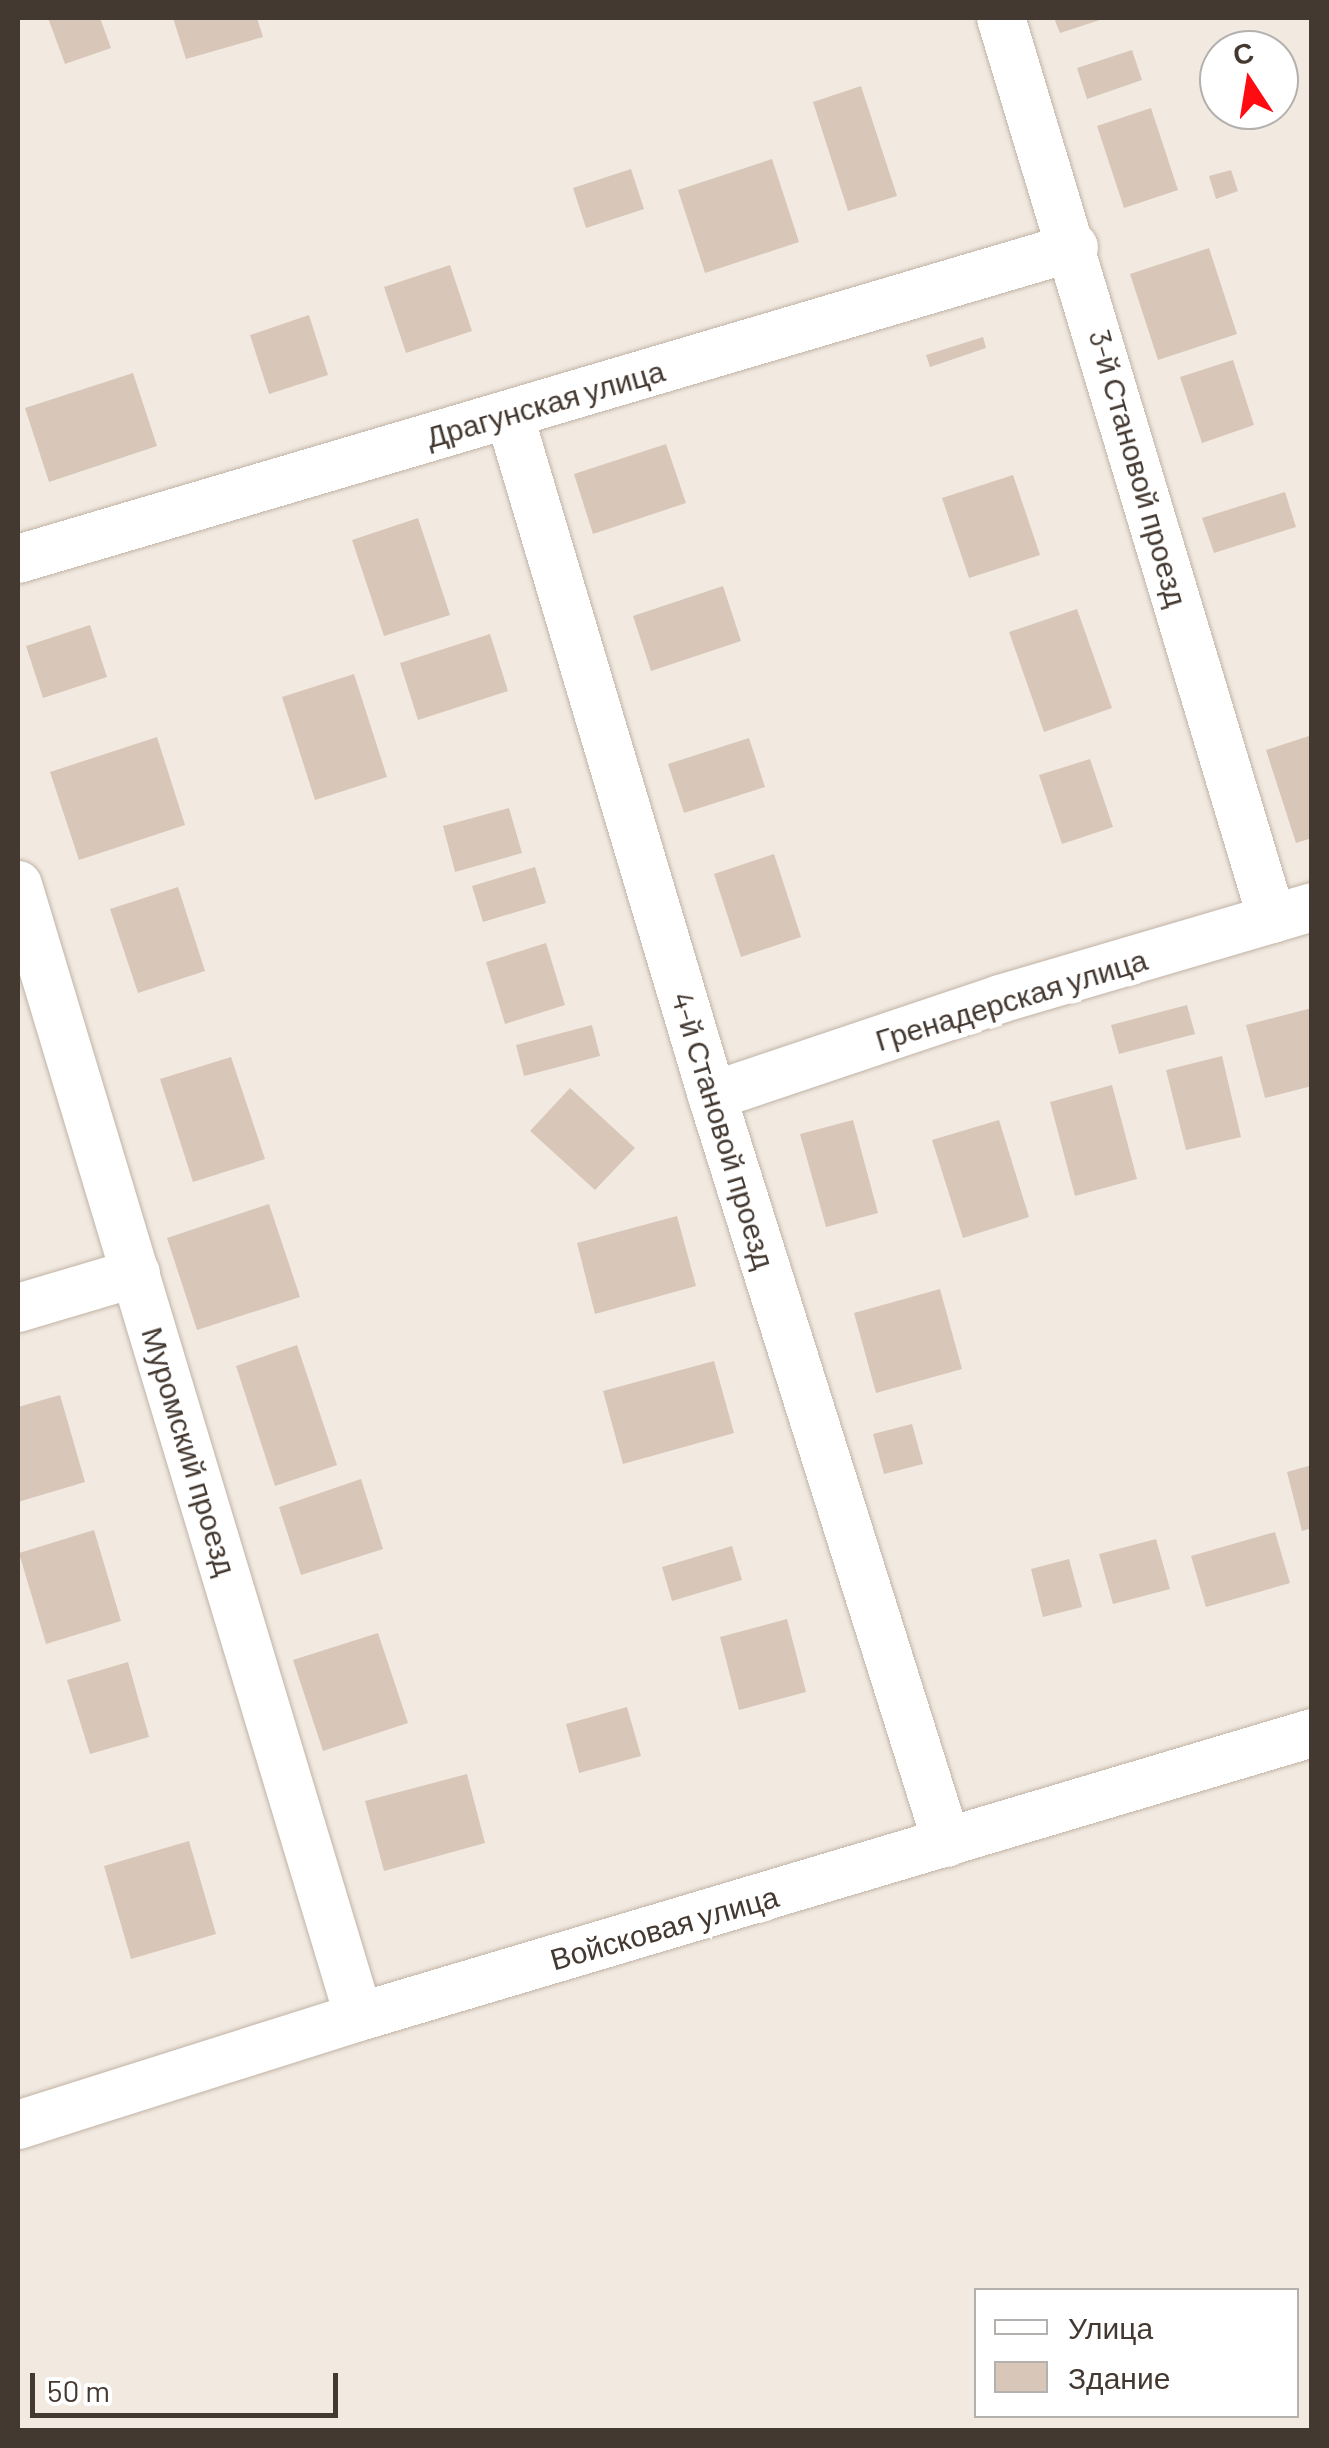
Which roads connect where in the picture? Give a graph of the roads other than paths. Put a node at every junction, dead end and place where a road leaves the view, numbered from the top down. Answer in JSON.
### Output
{"nodes":[{"id":1,"x":1001,"y":18,"type":"edge"},
{"id":2,"x":1074,"y":247,"type":"junction"},
{"id":3,"x":508,"y":414,"type":"junction"},
{"id":4,"x":18,"y":559,"type":"edge"},
{"id":5,"x":18,"y":885,"type":"edge"},
{"id":6,"x":1292,"y":913,"type":"edge"},
{"id":7,"x":712,"y":1096,"type":"junction"},
{"id":8,"x":136,"y":1273,"type":"junction"},
{"id":9,"x":18,"y":1308,"type":"edge"},
{"id":10,"x":1312,"y":1733,"type":"edge"},
{"id":11,"x":947,"y":1844,"type":"junction"},
{"id":12,"x":359,"y":2018,"type":"junction"},
{"id":13,"x":18,"y":2126,"type":"edge"}],
"edges":[{"from":1,"to":2,"type":"street","name":"3-й Становой проезд"},
{"from":2,"to":3,"type":"street","name":"Драгунская улица"},
{"from":2,"to":6,"type":"street","name":"3-й Становой проезд"},
{"from":3,"to":4,"type":"street","name":"Драгунская улица"},
{"from":3,"to":7,"type":"street","name":"4-й Становой проезд"},
{"from":5,"to":8,"type":"street","name":"Муромский проезд"},
{"from":6,"to":7,"type":"street","name":"Гренадерская улица"},
{"from":7,"to":11,"type":"street","name":"4-й Становой проезд"},
{"from":8,"to":9,"type":"street"},
{"from":8,"to":12,"type":"street","name":"Муромский проезд"},
{"from":10,"to":11,"type":"street","name":"Войсковая улица"},
{"from":11,"to":12,"type":"street","name":"Войсковая улица"},
{"from":12,"to":13,"type":"street","name":"Войсковая улица"}]}
